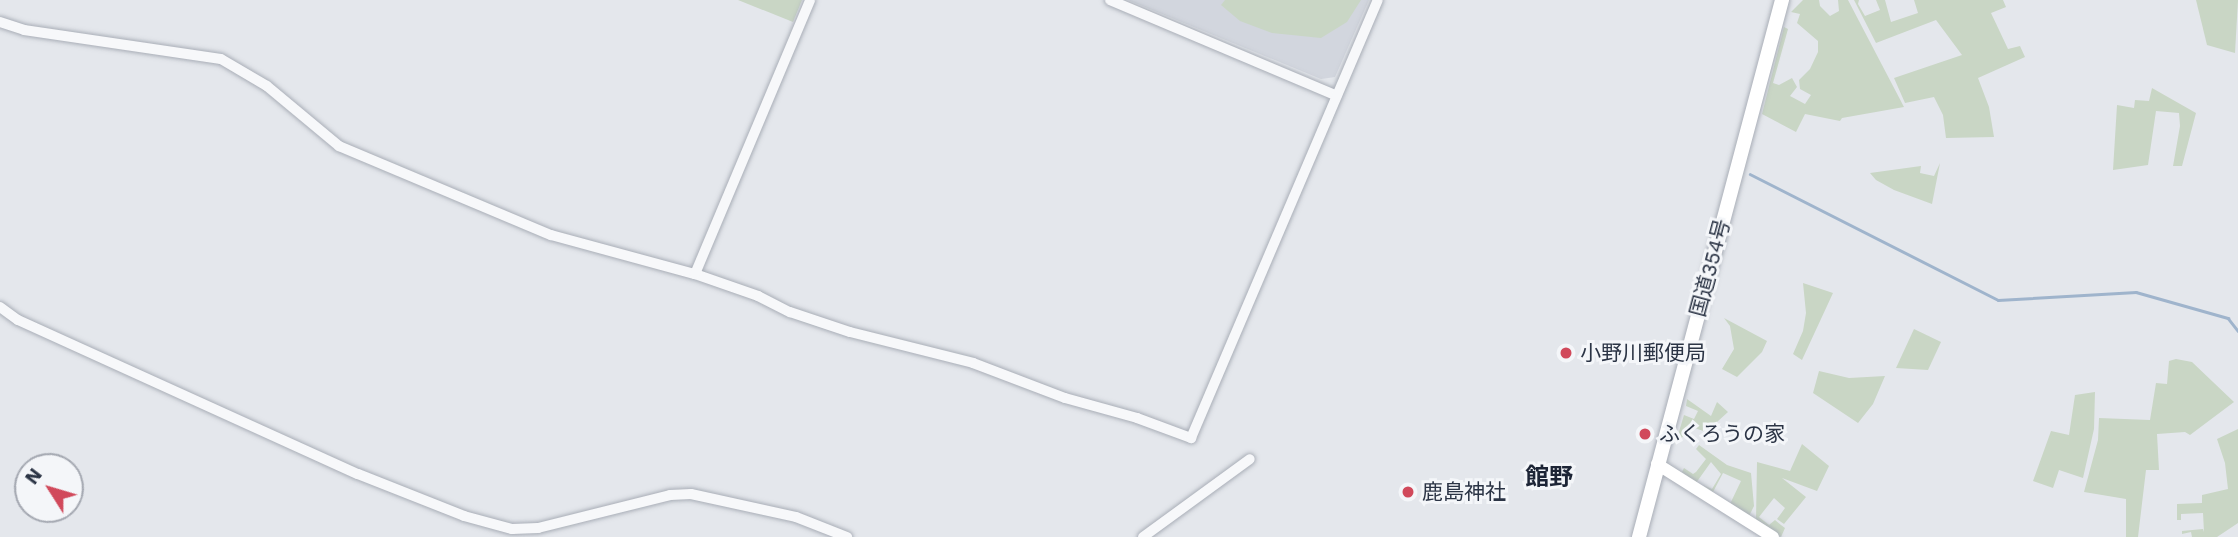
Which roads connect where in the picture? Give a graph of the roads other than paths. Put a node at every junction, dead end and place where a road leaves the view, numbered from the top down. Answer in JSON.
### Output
{"nodes":[{"id":1,"x":810,"y":0,"type":"edge"},
{"id":2,"x":1111,"y":0,"type":"edge"},
{"id":3,"x":1378,"y":0,"type":"edge"},
{"id":4,"x":1782,"y":0,"type":"edge"},
{"id":5,"x":0,"y":22,"type":"edge"},
{"id":6,"x":1337,"y":96,"type":"junction"},
{"id":7,"x":695,"y":274,"type":"junction"},
{"id":8,"x":0,"y":307,"type":"edge"},
{"id":9,"x":1250,"y":459,"type":"dead end"},
{"id":10,"x":1657,"y":464,"type":"junction"},
{"id":11,"x":847,"y":537,"type":"edge"},
{"id":12,"x":1143,"y":537,"type":"edge"},
{"id":13,"x":1639,"y":537,"type":"edge"},
{"id":14,"x":1773,"y":537,"type":"edge"}],
"edges":[{"from":1,"to":7,"type":"street"},
{"from":2,"to":6,"type":"street"},
{"from":3,"to":6,"type":"street"},
{"from":4,"to":10,"type":"highway","name":"国道354号"},
{"from":5,"to":7,"type":"street"},
{"from":6,"to":7,"type":"street"},
{"from":8,"to":11,"type":"street"},
{"from":9,"to":12,"type":"street"},
{"from":10,"to":13,"type":"highway","name":"国道354号"},
{"from":10,"to":14,"type":"main road"}]}
